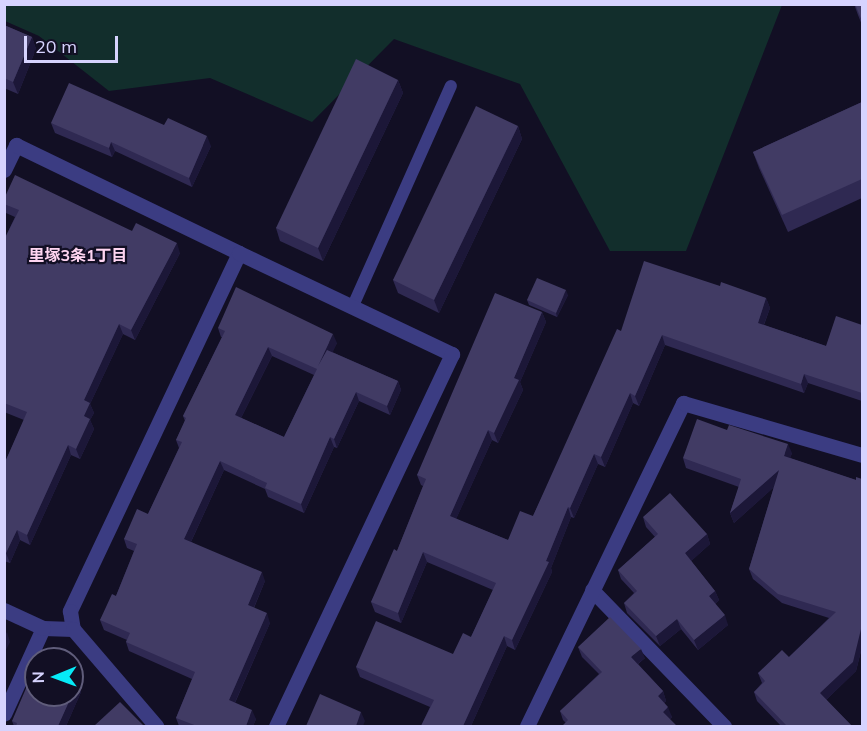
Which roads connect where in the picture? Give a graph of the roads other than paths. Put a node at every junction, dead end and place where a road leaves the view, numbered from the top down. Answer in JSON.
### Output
{"nodes":[{"id":1,"x":451,"y":86,"type":"dead end"},
{"id":2,"x":4,"y":170,"type":"edge"},
{"id":3,"x":239,"y":253,"type":"junction"},
{"id":4,"x":352,"y":308,"type":"junction"},
{"id":5,"x":862,"y":455,"type":"edge"},
{"id":6,"x":592,"y":590,"type":"junction"},
{"id":7,"x":4,"y":609,"type":"edge"},
{"id":8,"x":43,"y":628,"type":"junction"},
{"id":9,"x":73,"y":629,"type":"junction"},
{"id":10,"x":4,"y":714,"type":"edge"},
{"id":11,"x":156,"y":726,"type":"edge"},
{"id":12,"x":276,"y":726,"type":"edge"},
{"id":13,"x":527,"y":726,"type":"edge"},
{"id":14,"x":724,"y":726,"type":"edge"}],
"edges":[{"from":1,"to":4,"type":"lane"},
{"from":2,"to":3,"type":"street"},
{"from":3,"to":4,"type":"street"},
{"from":3,"to":9,"type":"street"},
{"from":4,"to":12,"type":"street"},
{"from":5,"to":6,"type":"street"},
{"from":6,"to":13,"type":"street"},
{"from":6,"to":14,"type":"street"},
{"from":7,"to":8,"type":"street"},
{"from":8,"to":9,"type":"street"},
{"from":8,"to":10,"type":"street"},
{"from":9,"to":11,"type":"street"}]}
